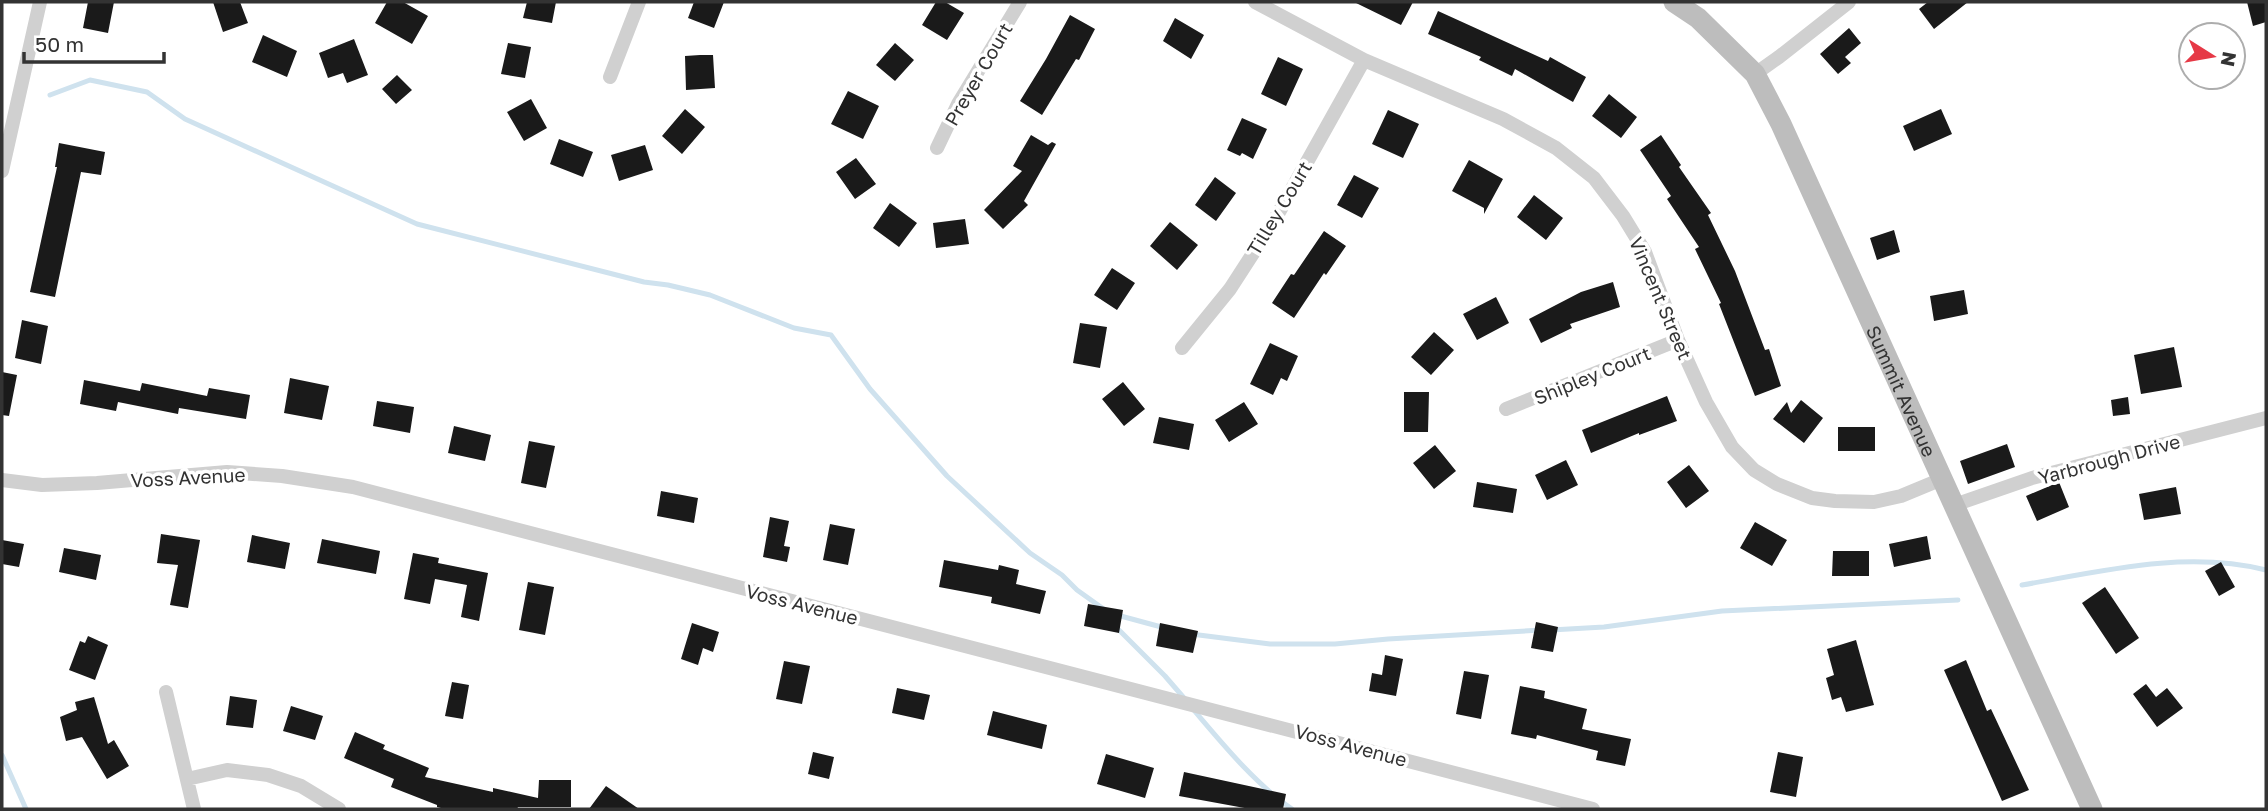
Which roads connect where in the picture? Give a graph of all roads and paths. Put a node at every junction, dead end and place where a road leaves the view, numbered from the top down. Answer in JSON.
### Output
{"nodes":[{"id":1,"x":40,"y":2,"type":"edge"},
{"id":2,"x":639,"y":2,"type":"edge"},
{"id":3,"x":1020,"y":2,"type":"edge"},
{"id":4,"x":1255,"y":2,"type":"edge"},
{"id":5,"x":1674,"y":2,"type":"edge"},
{"id":6,"x":1849,"y":2,"type":"edge"},
{"id":7,"x":1364,"y":60,"type":"junction"},
{"id":8,"x":1755,"y":74,"type":"junction"},
{"id":9,"x":610,"y":76,"type":"dead end"},
{"id":10,"x":937,"y":148,"type":"dead end"},
{"id":11,"x":2,"y":171,"type":"edge"},
{"id":12,"x":1678,"y":340,"type":"junction"},
{"id":13,"x":1182,"y":348,"type":"dead end"},
{"id":14,"x":1506,"y":409,"type":"dead end"},
{"id":15,"x":2266,"y":418,"type":"edge"},
{"id":16,"x":1942,"y":479,"type":"junction"},
{"id":17,"x":2,"y":480,"type":"edge"},
{"id":18,"x":1954,"y":505,"type":"junction"},
{"id":19,"x":166,"y":692,"type":"dead end"},
{"id":20,"x":187,"y":779,"type":"junction"},
{"id":21,"x":194,"y":809,"type":"edge"},
{"id":22,"x":339,"y":809,"type":"edge"},
{"id":23,"x":1593,"y":809,"type":"edge"},
{"id":24,"x":2092,"y":809,"type":"edge"}],
"edges":[{"from":1,"to":11,"type":"street"},
{"from":2,"to":9,"type":"street"},
{"from":3,"to":10,"type":"street","name":"Preyer Court"},
{"from":4,"to":7,"type":"street","name":"Vincent Street"},
{"from":5,"to":8,"type":"main road","name":"Summit Avenue"},
{"from":6,"to":8,"type":"street"},
{"from":7,"to":12,"type":"street","name":"Vincent Street"},
{"from":7,"to":13,"type":"street","name":"Tilley Court"},
{"from":8,"to":16,"type":"main road","name":"Summit Avenue"},
{"from":12,"to":14,"type":"street","name":"Shipley Court"},
{"from":12,"to":16,"type":"street","name":"Vincent Street"},
{"from":15,"to":18,"type":"street","name":"Yarbrough Drive"},
{"from":16,"to":18,"type":"main road","name":"Summit Avenue"},
{"from":17,"to":23,"type":"street","name":"Voss Avenue"},
{"from":18,"to":24,"type":"main road","name":"Summit Avenue"},
{"from":19,"to":20,"type":"street"},
{"from":20,"to":21,"type":"street"},
{"from":20,"to":22,"type":"street"}]}
